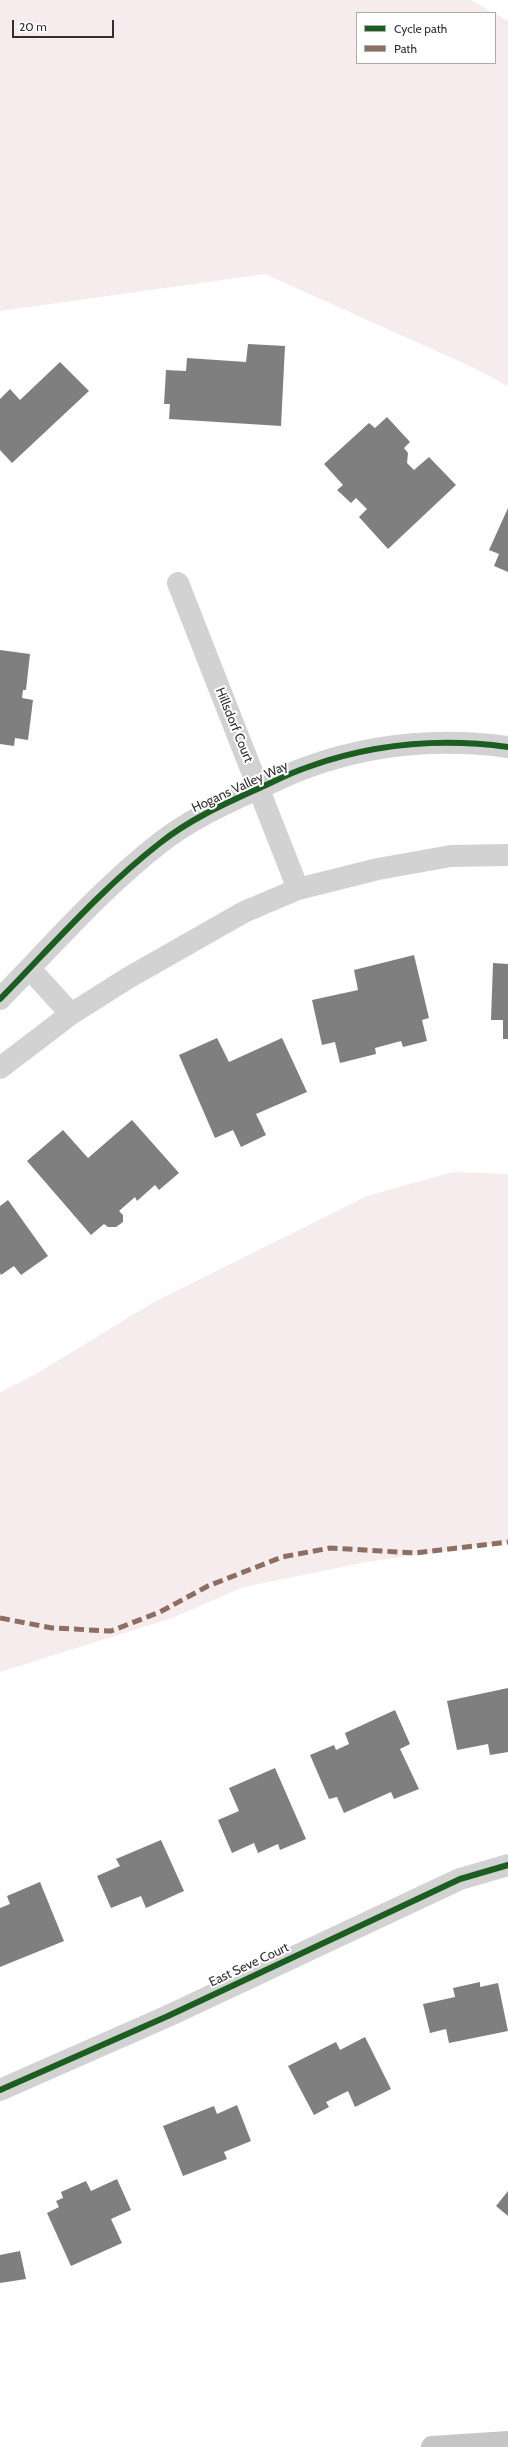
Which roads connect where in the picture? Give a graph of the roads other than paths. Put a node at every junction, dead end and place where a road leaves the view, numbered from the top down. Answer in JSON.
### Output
{"nodes":[{"id":1,"x":178,"y":583,"type":"dead end"},
{"id":2,"x":508,"y":747,"type":"edge"},
{"id":3,"x":259,"y":789,"type":"junction"},
{"id":4,"x":508,"y":855,"type":"edge"},
{"id":5,"x":298,"y":889,"type":"junction"},
{"id":6,"x":30,"y":968,"type":"junction"},
{"id":7,"x":0,"y":999,"type":"edge"},
{"id":8,"x":71,"y":1014,"type":"junction"},
{"id":9,"x":0,"y":1068,"type":"edge"},
{"id":10,"x":508,"y":1864,"type":"edge"},
{"id":11,"x":0,"y":2090,"type":"edge"},
{"id":12,"x":508,"y":2442,"type":"edge"},
{"id":13,"x":432,"y":2447,"type":"edge"}],
"edges":[{"from":1,"to":3,"type":"street","name":"Hillsdorf Court"},
{"from":2,"to":3,"type":"street","name":"Hogans Valley Way"},
{"from":3,"to":5,"type":"street","name":"Hillsdorf Court"},
{"from":3,"to":6,"type":"street","name":"Hogans Valley Way"},
{"from":4,"to":5,"type":"street"},
{"from":5,"to":8,"type":"street"},
{"from":6,"to":7,"type":"street","name":"Hogans Valley Way"},
{"from":6,"to":8,"type":"street"},
{"from":8,"to":9,"type":"street"},
{"from":10,"to":11,"type":"street","name":"East Seve Court"},
{"from":12,"to":13,"type":"main road"}]}
